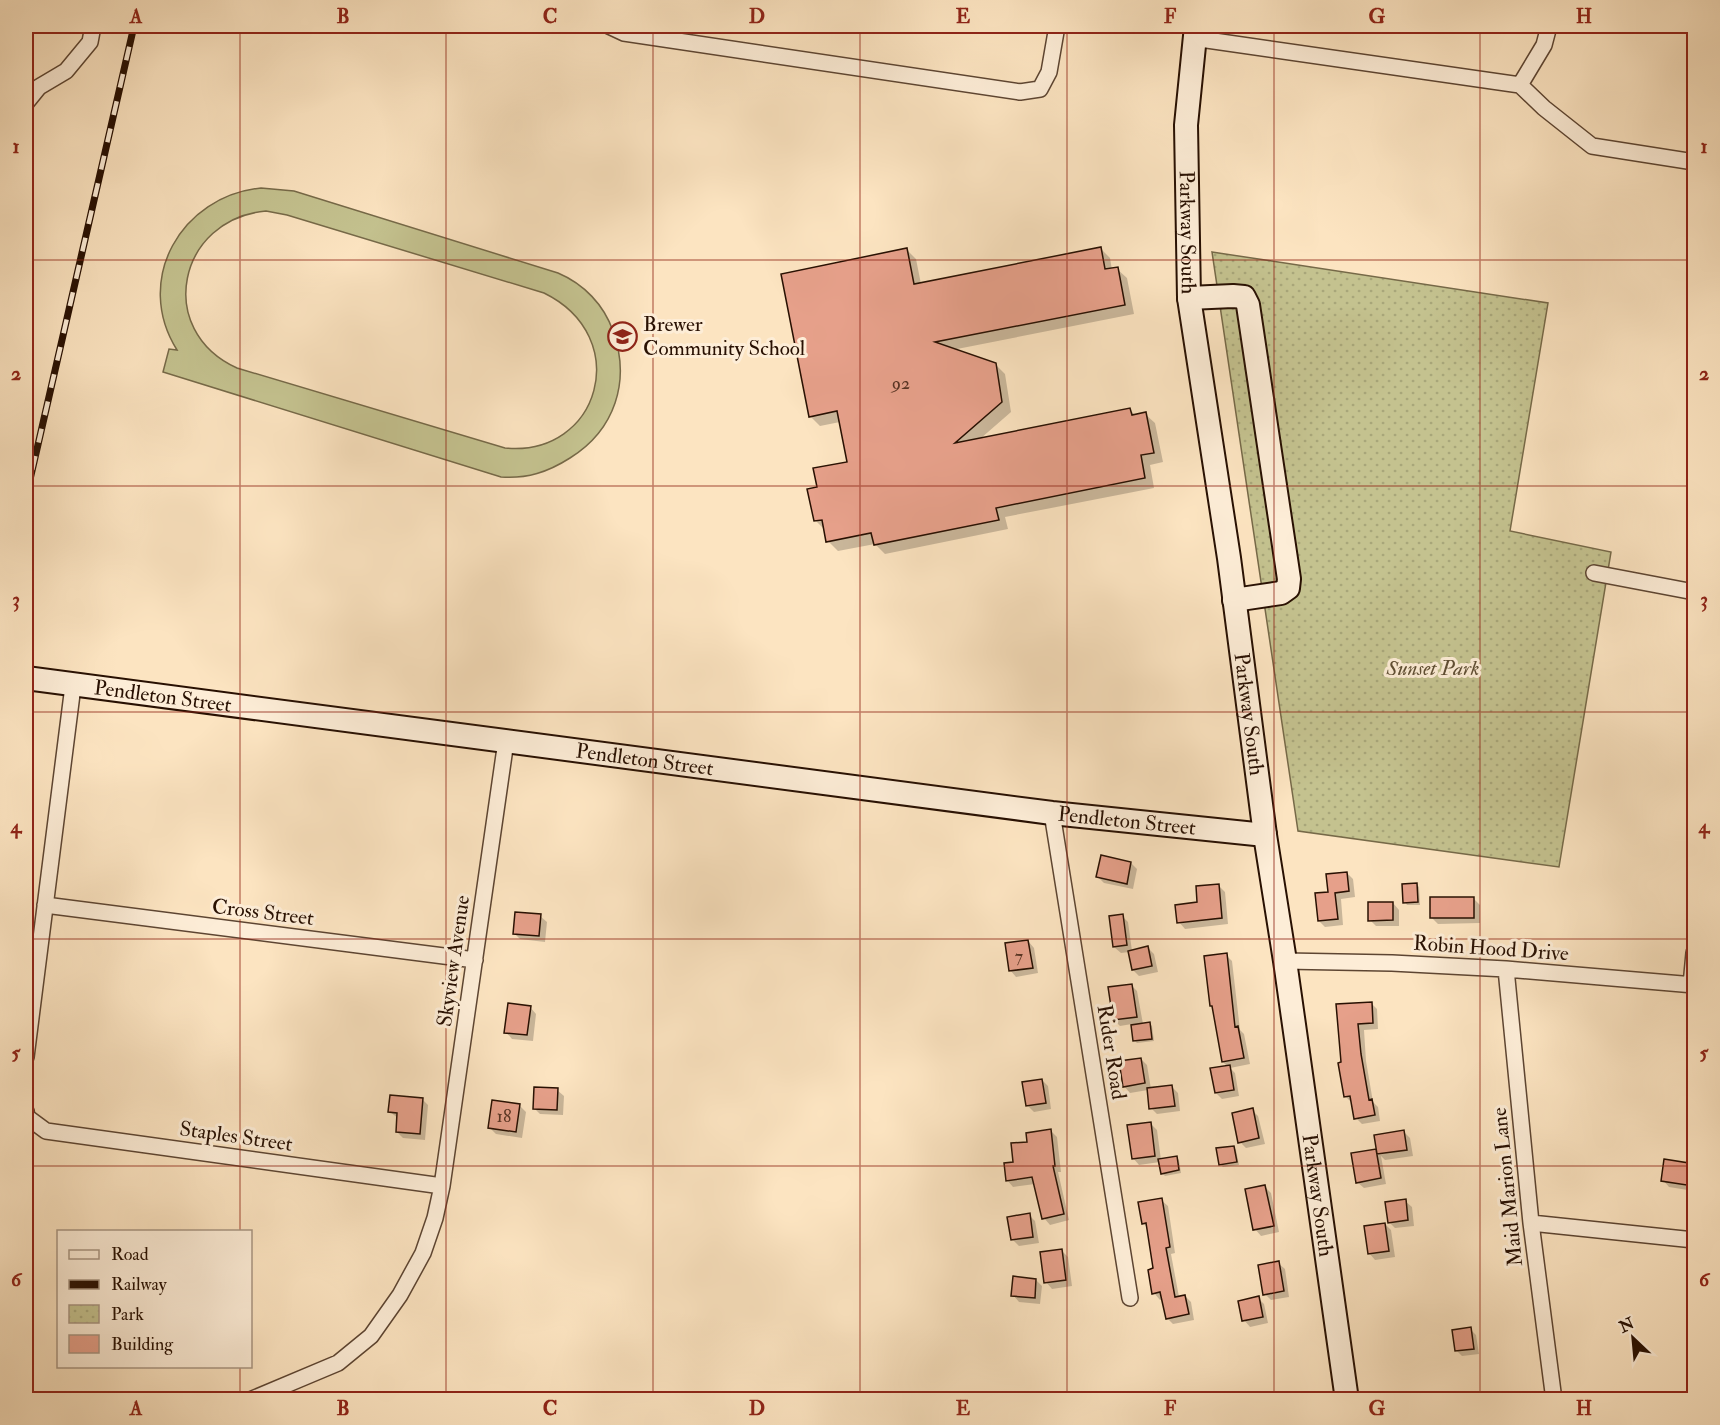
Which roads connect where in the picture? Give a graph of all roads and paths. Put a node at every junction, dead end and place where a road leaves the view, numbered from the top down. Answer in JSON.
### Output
{"nodes":[{"id":1,"x":93,"y":26,"type":"edge"},
{"id":2,"x":609,"y":26,"type":"edge"},
{"id":3,"x":1057,"y":26,"type":"edge"},
{"id":4,"x":1549,"y":26,"type":"edge"},
{"id":5,"x":1195,"y":32,"type":"edge"},
{"id":6,"x":1520,"y":85,"type":"junction"},
{"id":7,"x":26,"y":104,"type":"edge"},
{"id":8,"x":1695,"y":162,"type":"edge"},
{"id":9,"x":1189,"y":298,"type":"junction"},
{"id":10,"x":1594,"y":573,"type":"dead end"},
{"id":11,"x":1695,"y":592,"type":"edge"},
{"id":12,"x":1234,"y":600,"type":"junction"},
{"id":13,"x":26,"y":678,"type":"edge"},
{"id":14,"x":74,"y":686,"type":"junction"},
{"id":15,"x":506,"y":741,"type":"junction"},
{"id":16,"x":1052,"y":813,"type":"junction"},
{"id":17,"x":1265,"y":835,"type":"junction"},
{"id":18,"x":45,"y":905,"type":"junction"},
{"id":19,"x":1695,"y":952,"type":"edge"},
{"id":20,"x":475,"y":960,"type":"junction"},
{"id":21,"x":1285,"y":961,"type":"junction"},
{"id":22,"x":1506,"y":969,"type":"junction"},
{"id":23,"x":1693,"y":985,"type":"edge"},
{"id":24,"x":26,"y":1058,"type":"edge"},
{"id":25,"x":26,"y":1114,"type":"edge"},
{"id":26,"x":442,"y":1186,"type":"junction"},
{"id":27,"x":1531,"y":1222,"type":"junction"},
{"id":28,"x":1695,"y":1240,"type":"edge"},
{"id":29,"x":1130,"y":1298,"type":"dead end"},
{"id":30,"x":250,"y":1400,"type":"edge"},
{"id":31,"x":1347,"y":1400,"type":"edge"},
{"id":32,"x":1554,"y":1400,"type":"edge"}],
"edges":[{"from":1,"to":7,"type":"street"},
{"from":2,"to":3,"type":"street"},
{"from":4,"to":6,"type":"street"},
{"from":5,"to":6,"type":"street"},
{"from":5,"to":9,"type":"street","name":"Parkway South"},
{"from":6,"to":8,"type":"street"},
{"from":9,"to":12,"type":"street","name":"Parkway South"},
{"from":9,"to":12,"type":"street"},
{"from":10,"to":11,"type":"street"},
{"from":12,"to":17,"type":"street","name":"Parkway South"},
{"from":13,"to":14,"type":"street","name":"Pendleton Street"},
{"from":14,"to":15,"type":"street","name":"Pendleton Street"},
{"from":14,"to":18,"type":"street"},
{"from":15,"to":16,"type":"street","name":"Pendleton Street"},
{"from":15,"to":20,"type":"street","name":"Skyview Avenue"},
{"from":16,"to":17,"type":"street","name":"Pendleton Street"},
{"from":16,"to":29,"type":"street","name":"Rider Road"},
{"from":17,"to":21,"type":"street","name":"Parkway South"},
{"from":18,"to":20,"type":"street","name":"Cross Street"},
{"from":18,"to":24,"type":"street"},
{"from":19,"to":23,"type":"street"},
{"from":20,"to":26,"type":"street","name":"Skyview Avenue"},
{"from":21,"to":22,"type":"street","name":"Robin Hood Drive"},
{"from":21,"to":31,"type":"street","name":"Parkway South"},
{"from":22,"to":23,"type":"street","name":"Robin Hood Drive"},
{"from":22,"to":27,"type":"street","name":"Maid Marion Lane"},
{"from":25,"to":26,"type":"street","name":"Staples Street"},
{"from":26,"to":30,"type":"street","name":"Skyview Avenue"},
{"from":27,"to":28,"type":"street"},
{"from":27,"to":32,"type":"street","name":"Maid Marion Lane"}]}
